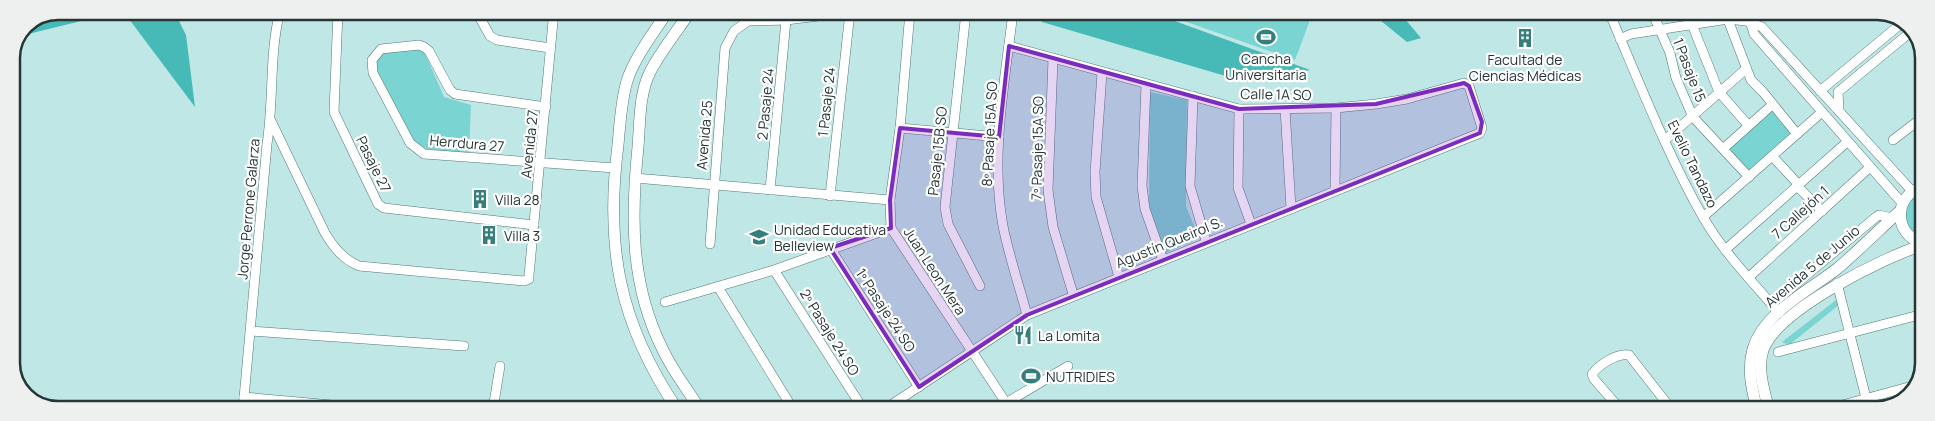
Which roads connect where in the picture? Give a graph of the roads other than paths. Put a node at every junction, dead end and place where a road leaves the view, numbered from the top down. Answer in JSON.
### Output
{"nodes":[{"id":1,"x":278,"y":20,"type":"edge"},
{"id":2,"x":338,"y":20,"type":"edge"},
{"id":3,"x":481,"y":20,"type":"edge"},
{"id":4,"x":553,"y":20,"type":"edge"},
{"id":5,"x":663,"y":20,"type":"edge"},
{"id":6,"x":685,"y":20,"type":"edge"},
{"id":7,"x":786,"y":20,"type":"joint"},
{"id":8,"x":849,"y":20,"type":"edge"},
{"id":9,"x":909,"y":20,"type":"edge"},
{"id":10,"x":965,"y":20,"type":"edge"},
{"id":11,"x":1012,"y":20,"type":"edge"},
{"id":12,"x":1612,"y":20,"type":"edge"},
{"id":13,"x":1655,"y":20,"type":"edge"},
{"id":14,"x":1690,"y":20,"type":"edge"},
{"id":15,"x":1708,"y":20,"type":"edge"},
{"id":16,"x":1729,"y":20,"type":"edge"},
{"id":17,"x":1741,"y":20,"type":"edge"},
{"id":18,"x":1692,"y":24,"type":"junction"},
{"id":19,"x":1752,"y":24,"type":"junction"},
{"id":20,"x":1898,"y":26,"type":"edge"},
{"id":21,"x":1659,"y":29,"type":"junction"},
{"id":22,"x":1907,"y":35,"type":"edge"},
{"id":23,"x":1620,"y":39,"type":"junction"},
{"id":24,"x":1009,"y":46,"type":"junction"},
{"id":25,"x":550,"y":48,"type":"junction"},
{"id":26,"x":1053,"y":59,"type":"junction"},
{"id":27,"x":1746,"y":69,"type":"junction"},
{"id":28,"x":1102,"y":73,"type":"junction"},
{"id":29,"x":1146,"y":85,"type":"junction"},
{"id":30,"x":1820,"y":91,"type":"junction"},
{"id":31,"x":1719,"y":92,"type":"junction"},
{"id":32,"x":1193,"y":96,"type":"junction"},
{"id":33,"x":1772,"y":105,"type":"junction"},
{"id":34,"x":546,"y":108,"type":"junction"},
{"id":35,"x":1336,"y":108,"type":"junction"},
{"id":36,"x":1238,"y":109,"type":"junction"},
{"id":37,"x":1285,"y":109,"type":"junction"},
{"id":38,"x":1822,"y":112,"type":"junction"},
{"id":39,"x":1839,"y":112,"type":"junction"},
{"id":40,"x":1693,"y":117,"type":"junction"},
{"id":41,"x":271,"y":122,"type":"junction"},
{"id":42,"x":1915,"y":123,"type":"edge"},
{"id":43,"x":1748,"y":126,"type":"junction"},
{"id":44,"x":900,"y":128,"type":"junction"},
{"id":45,"x":953,"y":131,"type":"junction"},
{"id":46,"x":1480,"y":133,"type":"joint"},
{"id":47,"x":1797,"y":134,"type":"junction"},
{"id":48,"x":1000,"y":137,"type":"junction"},
{"id":49,"x":1665,"y":140,"type":"junction"},
{"id":50,"x":1894,"y":140,"type":"dead end"},
{"id":51,"x":1847,"y":142,"type":"junction"},
{"id":52,"x":1724,"y":148,"type":"junction"},
{"id":53,"x":1772,"y":156,"type":"junction"},
{"id":54,"x":540,"y":163,"type":"junction"},
{"id":55,"x":615,"y":168,"type":"junction"},
{"id":56,"x":1870,"y":168,"type":"junction"},
{"id":57,"x":1749,"y":177,"type":"junction"},
{"id":58,"x":634,"y":178,"type":"junction"},
{"id":59,"x":714,"y":185,"type":"junction"},
{"id":60,"x":1798,"y":186,"type":"junction"},
{"id":61,"x":1915,"y":186,"type":"edge"},
{"id":62,"x":1335,"y":189,"type":"junction"},
{"id":63,"x":770,"y":190,"type":"junction"},
{"id":64,"x":1915,"y":192,"type":"edge"},
{"id":65,"x":830,"y":196,"type":"junction"},
{"id":66,"x":890,"y":200,"type":"junction"},
{"id":67,"x":1291,"y":208,"type":"junction"},
{"id":68,"x":1822,"y":211,"type":"junction"},
{"id":69,"x":1898,"y":211,"type":"junction"},
{"id":70,"x":1703,"y":217,"type":"junction"},
{"id":71,"x":1250,"y":224,"type":"junction"},
{"id":72,"x":534,"y":225,"type":"junction"},
{"id":73,"x":891,"y":228,"type":"junction"},
{"id":74,"x":1915,"y":239,"type":"edge"},
{"id":75,"x":1206,"y":241,"type":"junction"},
{"id":76,"x":1844,"y":243,"type":"junction"},
{"id":77,"x":710,"y":244,"type":"dead end"},
{"id":78,"x":1915,"y":247,"type":"edge"},
{"id":79,"x":830,"y":248,"type":"junction"},
{"id":80,"x":1725,"y":250,"type":"junction"},
{"id":81,"x":1854,"y":254,"type":"junction"},
{"id":82,"x":1163,"y":260,"type":"junction"},
{"id":83,"x":774,"y":270,"type":"junction"},
{"id":84,"x":1119,"y":277,"type":"junction"},
{"id":85,"x":1749,"y":278,"type":"junction"},
{"id":86,"x":1838,"y":283,"type":"junction"},
{"id":87,"x":980,"y":286,"type":"dead end"},
{"id":88,"x":718,"y":287,"type":"junction"},
{"id":89,"x":1073,"y":294,"type":"junction"},
{"id":90,"x":1779,"y":298,"type":"dead end"},
{"id":91,"x":665,"y":302,"type":"dead end"},
{"id":92,"x":1779,"y":313,"type":"junction"},
{"id":93,"x":1028,"y":314,"type":"junction"},
{"id":94,"x":1915,"y":316,"type":"edge"},
{"id":95,"x":251,"y":331,"type":"junction"},
{"id":96,"x":1852,"y":334,"type":"junction"},
{"id":97,"x":464,"y":346,"type":"dead end"},
{"id":98,"x":972,"y":352,"type":"junction"},
{"id":99,"x":1778,"y":352,"type":"dead end"},
{"id":100,"x":500,"y":366,"type":"dead end"},
{"id":101,"x":1068,"y":366,"type":"dead end"},
{"id":102,"x":1907,"y":386,"type":"edge"},
{"id":103,"x":919,"y":387,"type":"junction"},
{"id":104,"x":244,"y":398,"type":"junction"},
{"id":105,"x":1866,"y":398,"type":"junction"},
{"id":106,"x":244,"y":401,"type":"edge"},
{"id":107,"x":280,"y":401,"type":"edge"},
{"id":108,"x":494,"y":401,"type":"edge"},
{"id":109,"x":672,"y":401,"type":"edge"},
{"id":110,"x":695,"y":401,"type":"edge"},
{"id":111,"x":788,"y":401,"type":"edge"},
{"id":112,"x":858,"y":401,"type":"edge"},
{"id":113,"x":898,"y":401,"type":"edge"},
{"id":114,"x":1005,"y":401,"type":"edge"},
{"id":115,"x":1016,"y":401,"type":"edge"},
{"id":116,"x":1612,"y":401,"type":"edge"},
{"id":117,"x":1665,"y":401,"type":"edge"},
{"id":118,"x":1755,"y":401,"type":"edge"},
{"id":119,"x":1767,"y":401,"type":"edge"},
{"id":120,"x":1856,"y":401,"type":"edge"},
{"id":121,"x":1867,"y":401,"type":"edge"}],
"edges":[{"from":1,"to":41,"type":"street","name":"Jorge Perrone Galarza"},
{"from":2,"to":72,"type":"street","name":"Pasaje 27"},
{"from":3,"to":25,"type":"street"},
{"from":4,"to":25,"type":"street","name":"Avenida 27"},
{"from":5,"to":55,"type":"main road"},
{"from":6,"to":58,"type":"main road"},
{"from":7,"to":59,"type":"street","name":"Avenida 25"},
{"from":7,"to":63,"type":"street","name":"2 Pasaje 24"},
{"from":8,"to":65,"type":"street","name":"1 Pasaje 24"},
{"from":9,"to":44,"type":"street","name":"Juan Leon Mera"},
{"from":10,"to":45,"type":"street","name":"Pasaje 15B SO"},
{"from":11,"to":24,"type":"street","name":"8º Pasaje 15A SO"},
{"from":12,"to":23,"type":"street","name":"Evelio Tandazo"},
{"from":13,"to":21,"type":"street","name":"1 Pasaje 15"},
{"from":14,"to":18,"type":"street"},
{"from":15,"to":18,"type":"street"},
{"from":16,"to":27,"type":"street"},
{"from":17,"to":19,"type":"street"},
{"from":18,"to":21,"type":"street"},
{"from":18,"to":31,"type":"street"},
{"from":19,"to":30,"type":"street"},
{"from":19,"to":38,"type":"street"},
{"from":20,"to":30,"type":"street"},
{"from":21,"to":23,"type":"street"},
{"from":21,"to":40,"type":"street","name":"1 Pasaje 15"},
{"from":22,"to":39,"type":"street"},
{"from":23,"to":49,"type":"street","name":"Evelio Tandazo"},
{"from":24,"to":26,"type":"street","name":"Calle 1A SO"},
{"from":24,"to":48,"type":"street","name":"8º Pasaje 15A SO"},
{"from":25,"to":34,"type":"street","name":"Avenida 27"},
{"from":26,"to":28,"type":"street","name":"Calle 1A SO"},
{"from":26,"to":89,"type":"street","name":"7º Pasaje 15A SO"},
{"from":27,"to":31,"type":"street"},
{"from":27,"to":33,"type":"street"},
{"from":28,"to":29,"type":"street","name":"Calle 1A SO"},
{"from":28,"to":84,"type":"street"},
{"from":29,"to":32,"type":"street","name":"Calle 1A SO"},
{"from":29,"to":82,"type":"street"},
{"from":30,"to":39,"type":"street"},
{"from":31,"to":40,"type":"street"},
{"from":31,"to":43,"type":"street"},
{"from":32,"to":36,"type":"street","name":"Calle 1A SO"},
{"from":32,"to":75,"type":"street"},
{"from":33,"to":43,"type":"street"},
{"from":33,"to":47,"type":"street"},
{"from":34,"to":54,"type":"street","name":"Avenida 27"},
{"from":34,"to":54,"type":"street","name":"Herrdura 27"},
{"from":35,"to":37,"type":"street","name":"Calle 1A SO"},
{"from":35,"to":46,"type":"street","name":"Calle 1A SO"},
{"from":35,"to":62,"type":"street"},
{"from":36,"to":37,"type":"street","name":"Calle 1A SO"},
{"from":36,"to":71,"type":"street"},
{"from":37,"to":67,"type":"street"},
{"from":38,"to":47,"type":"street"},
{"from":38,"to":51,"type":"street"},
{"from":39,"to":61,"type":"street"},
{"from":40,"to":49,"type":"street"},
{"from":40,"to":52,"type":"street","name":"1 Pasaje 15"},
{"from":41,"to":72,"type":"street","name":"Avenida 27"},
{"from":41,"to":95,"type":"street","name":"Jorge Perrone Galarza"},
{"from":42,"to":50,"type":"street"},
{"from":43,"to":52,"type":"street"},
{"from":44,"to":45,"type":"street"},
{"from":44,"to":66,"type":"street","name":"Juan Leon Mera"},
{"from":45,"to":48,"type":"street"},
{"from":45,"to":87,"type":"street","name":"Pasaje 15B SO"},
{"from":46,"to":62,"type":"street","name":"Agustín Queirol S."},
{"from":47,"to":53,"type":"street"},
{"from":48,"to":93,"type":"street","name":"8º Pasaje 15A SO"},
{"from":49,"to":70,"type":"street","name":"Evelio Tandazo"},
{"from":51,"to":56,"type":"street"},
{"from":51,"to":60,"type":"street"},
{"from":52,"to":57,"type":"street","name":"1 Pasaje 15"},
{"from":53,"to":57,"type":"street"},
{"from":53,"to":60,"type":"street"},
{"from":54,"to":55,"type":"street","name":"Herrdura 27"},
{"from":54,"to":72,"type":"street","name":"Avenida 27"},
{"from":55,"to":109,"type":"main road"},
{"from":56,"to":68,"type":"street","name":"7 Callejón 1"},
{"from":56,"to":69,"type":"street"},
{"from":57,"to":70,"type":"street"},
{"from":58,"to":59,"type":"street"},
{"from":58,"to":110,"type":"main road"},
{"from":59,"to":63,"type":"street"},
{"from":59,"to":77,"type":"street","name":"Avenida 25"},
{"from":60,"to":68,"type":"street"},
{"from":60,"to":80,"type":"street"},
{"from":62,"to":67,"type":"street","name":"Agustín Queirol S."},
{"from":63,"to":65,"type":"street"},
{"from":64,"to":69,"type":"main road","name":"Avenida 5 de Junio"},
{"from":65,"to":66,"type":"street"},
{"from":66,"to":73,"type":"street","name":"Juan Leon Mera"},
{"from":67,"to":71,"type":"street","name":"Agustín Queirol S."},
{"from":68,"to":85,"type":"street","name":"7 Callejón 1"},
{"from":69,"to":74,"type":"main road"},
{"from":69,"to":76,"type":"street"},
{"from":69,"to":81,"type":"main road","name":"Avenida 5 de Junio"},
{"from":70,"to":80,"type":"street","name":"Evelio Tandazo"},
{"from":71,"to":75,"type":"street","name":"Agustín Queirol S."},
{"from":73,"to":79,"type":"street"},
{"from":73,"to":98,"type":"street","name":"Juan Leon Mera"},
{"from":75,"to":82,"type":"street","name":"Agustín Queirol S."},
{"from":76,"to":81,"type":"street"},
{"from":76,"to":90,"type":"street"},
{"from":78,"to":86,"type":"main road","name":"Avenida 5 de Junio"},
{"from":79,"to":83,"type":"street"},
{"from":79,"to":103,"type":"street","name":"1º Pasaje 24 SO"},
{"from":80,"to":85,"type":"street","name":"Evelio Tandazo"},
{"from":81,"to":92,"type":"main road","name":"Avenida 5 de Junio"},
{"from":82,"to":84,"type":"street","name":"Agustín Queirol S."},
{"from":83,"to":88,"type":"street"},
{"from":83,"to":112,"type":"street","name":"2º Pasaje 24 SO"},
{"from":84,"to":89,"type":"street","name":"Agustín Queirol S."},
{"from":85,"to":92,"type":"street","name":"Evelio Tandazo"},
{"from":86,"to":96,"type":"street"},
{"from":86,"to":119,"type":"main road","name":"Avenida 5 de Junio"},
{"from":88,"to":91,"type":"street"},
{"from":88,"to":111,"type":"street"},
{"from":89,"to":93,"type":"street","name":"Agustín Queirol S."},
{"from":92,"to":118,"type":"main road","name":"Avenida 5 de Junio"},
{"from":93,"to":98,"type":"street","name":"Agustín Queirol S."},
{"from":94,"to":96,"type":"street"},
{"from":95,"to":97,"type":"street"},
{"from":95,"to":104,"type":"street","name":"Jorge Perrone Galarza"},
{"from":96,"to":99,"type":"street"},
{"from":96,"to":105,"type":"street"},
{"from":98,"to":103,"type":"street","name":"Agustín Queirol S."},
{"from":98,"to":114,"type":"street","name":"Juan Leon Mera"},
{"from":100,"to":108,"type":"street"},
{"from":101,"to":115,"type":"street"},
{"from":102,"to":105,"type":"street"},
{"from":103,"to":113,"type":"street","name":"Agustín Queirol S."},
{"from":104,"to":106,"type":"street","name":"Jorge Perrone Galarza"},
{"from":104,"to":107,"type":"street"},
{"from":105,"to":120,"type":"street"},
{"from":105,"to":121,"type":"street"},
{"from":116,"to":117,"type":"street"}]}
